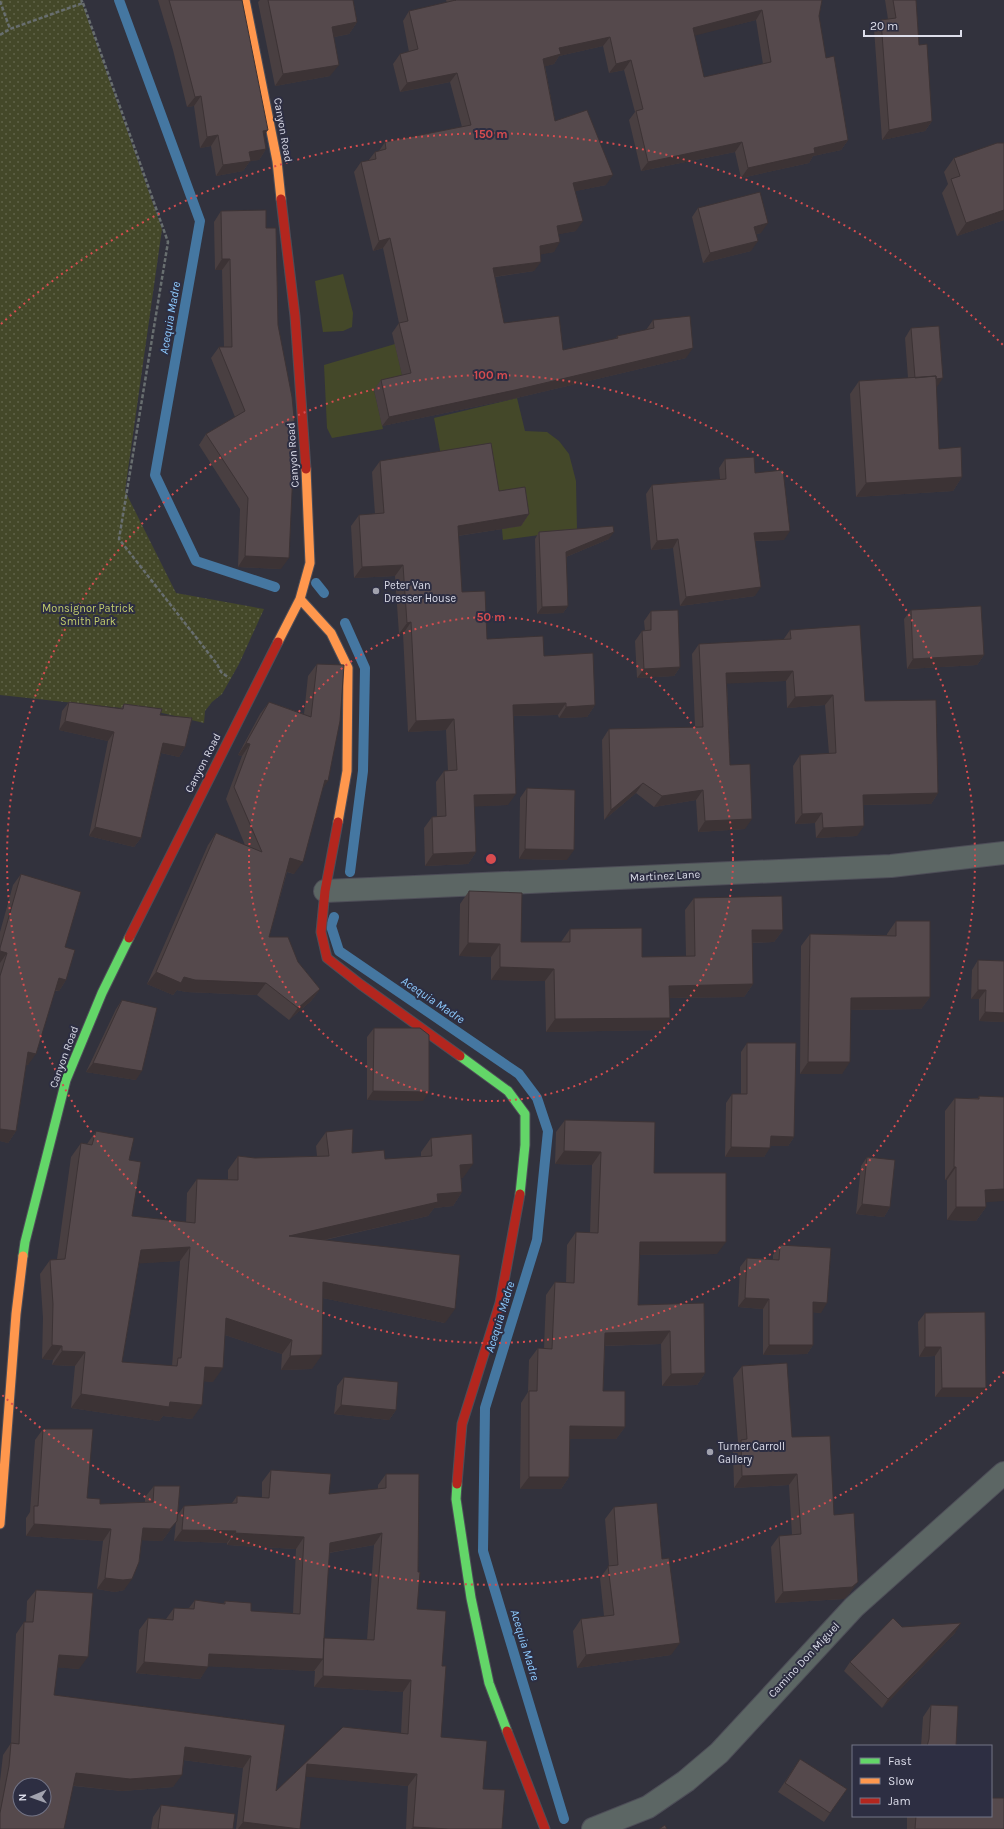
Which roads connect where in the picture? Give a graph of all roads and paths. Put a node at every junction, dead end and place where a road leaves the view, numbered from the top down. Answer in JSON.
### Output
{"nodes":[{"id":1,"x":245,"y":0,"type":"edge"},
{"id":2,"x":0,"y":1,"type":"edge"},
{"id":3,"x":82,"y":2,"type":"edge"},
{"id":4,"x":10,"y":29,"type":"junction"},
{"id":5,"x":0,"y":35,"type":"edge"},
{"id":6,"x":300,"y":599,"type":"junction"},
{"id":7,"x":252,"y":695,"type":"junction"},
{"id":8,"x":1004,"y":853,"type":"edge"},
{"id":9,"x":324,"y":891,"type":"junction"},
{"id":10,"x":1004,"y":1473,"type":"edge"},
{"id":11,"x":0,"y":1524,"type":"edge"},
{"id":12,"x":545,"y":1829,"type":"edge"},
{"id":13,"x":593,"y":1829,"type":"edge"}],
"edges":[{"from":1,"to":6,"type":"street","name":"Canyon Road"},
{"from":2,"to":4,"type":"path"},
{"from":3,"to":4,"type":"path"},
{"from":3,"to":7,"type":"path"},
{"from":4,"to":5,"type":"path"},
{"from":6,"to":7,"type":"street","name":"Canyon Road"},
{"from":6,"to":9,"type":"street"},
{"from":7,"to":11,"type":"street","name":"Canyon Road"},
{"from":8,"to":9,"type":"street","name":"Martinez Lane"},
{"from":9,"to":12,"type":"street"},
{"from":10,"to":13,"type":"street","name":"Camino Don Miguel"}]}
